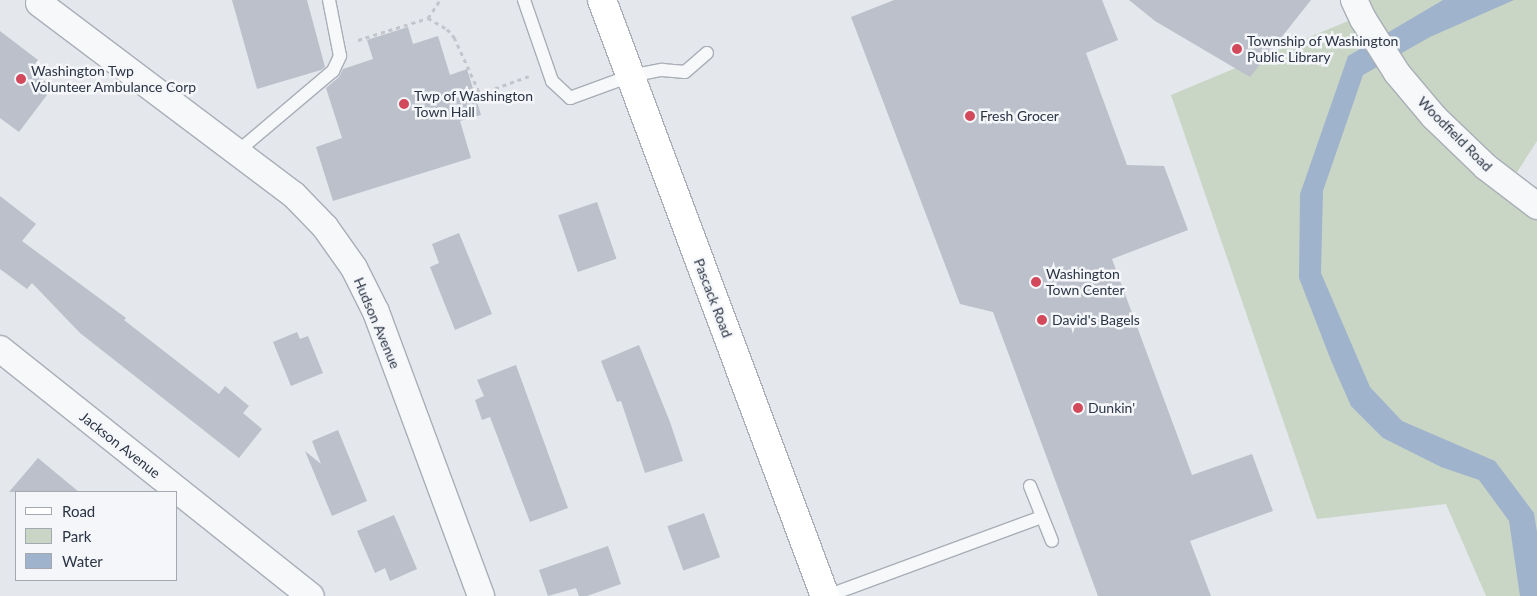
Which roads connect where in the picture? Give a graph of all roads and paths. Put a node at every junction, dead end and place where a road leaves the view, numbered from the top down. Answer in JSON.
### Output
{"nodes":[{"id":1,"x":329,"y":0,"type":"edge"},
{"id":2,"x":440,"y":0,"type":"edge"},
{"id":3,"x":524,"y":0,"type":"edge"},
{"id":4,"x":602,"y":0,"type":"edge"},
{"id":5,"x":1354,"y":0,"type":"edge"},
{"id":6,"x":39,"y":3,"type":"dead end"},
{"id":7,"x":428,"y":18,"type":"junction"},
{"id":8,"x":338,"y":46,"type":"junction"},
{"id":9,"x":707,"y":53,"type":"dead end"},
{"id":10,"x":548,"y":69,"type":"junction"},
{"id":11,"x":630,"y":76,"type":"junction"},
{"id":12,"x":237,"y":152,"type":"junction"},
{"id":13,"x":1537,"y":206,"type":"edge"},
{"id":14,"x":0,"y":349,"type":"edge"},
{"id":15,"x":1030,"y":486,"type":"dead end"},
{"id":16,"x":1042,"y":518,"type":"junction"},
{"id":17,"x":1052,"y":541,"type":"dead end"},
{"id":18,"x":311,"y":596,"type":"edge"},
{"id":19,"x":482,"y":596,"type":"edge"},
{"id":20,"x":826,"y":596,"type":"edge"}],
"edges":[{"from":1,"to":8,"type":"lane"},
{"from":2,"to":7,"type":"path"},
{"from":3,"to":10,"type":"lane"},
{"from":4,"to":11,"type":"street","name":"Pascack Road"},
{"from":5,"to":13,"type":"street","name":"Woodfield Road"},
{"from":6,"to":12,"type":"street","name":"Hudson Avenue"},
{"from":7,"to":8,"type":"path"},
{"from":7,"to":10,"type":"path"},
{"from":8,"to":12,"type":"lane"},
{"from":9,"to":11,"type":"lane"},
{"from":10,"to":11,"type":"lane"},
{"from":11,"to":20,"type":"street","name":"Pascack Road"},
{"from":12,"to":19,"type":"street","name":"Hudson Avenue"},
{"from":14,"to":18,"type":"street","name":"Jackson Avenue"},
{"from":15,"to":16,"type":"lane"},
{"from":16,"to":17,"type":"lane"},
{"from":16,"to":20,"type":"lane"}]}
